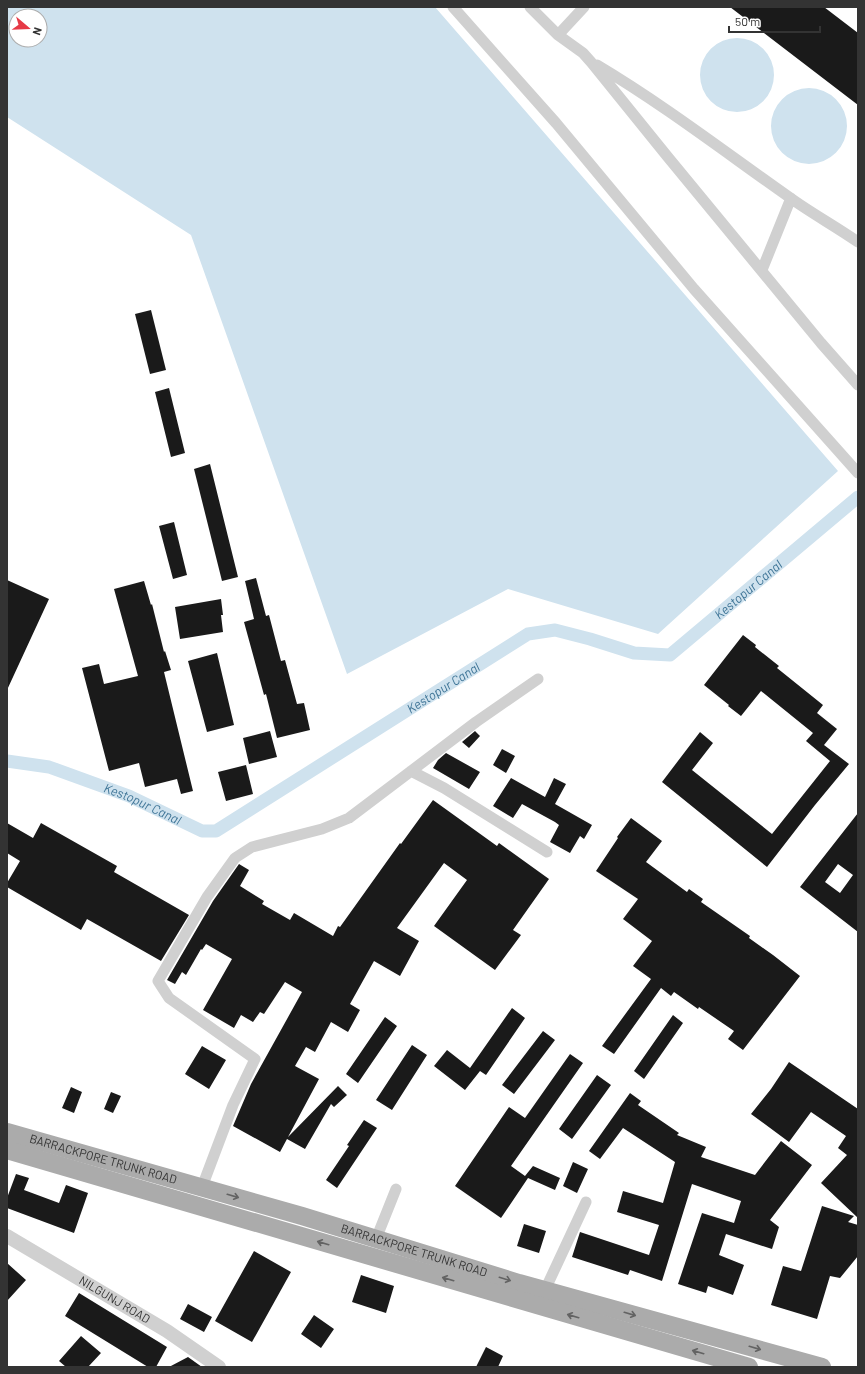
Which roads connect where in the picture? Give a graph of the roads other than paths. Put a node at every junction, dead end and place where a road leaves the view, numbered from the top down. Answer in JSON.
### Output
{"nodes":[{"id":1,"x":453,"y":7,"type":"edge"},
{"id":2,"x":530,"y":7,"type":"edge"},
{"id":3,"x":584,"y":7,"type":"edge"},
{"id":4,"x":558,"y":35,"type":"junction"},
{"id":5,"x":591,"y":62,"type":"junction"},
{"id":6,"x":791,"y":198,"type":"junction"},
{"id":7,"x":858,"y":242,"type":"edge"},
{"id":8,"x":762,"y":270,"type":"junction"},
{"id":9,"x":858,"y":385,"type":"edge"},
{"id":10,"x":858,"y":473,"type":"edge"},
{"id":11,"x":538,"y":679,"type":"dead end"},
{"id":12,"x":411,"y":770,"type":"junction"},
{"id":13,"x":547,"y":852,"type":"dead end"},
{"id":14,"x":7,"y":1132,"type":"edge"},
{"id":15,"x":7,"y":1150,"type":"edge"},
{"id":16,"x":202,"y":1187,"type":"junction"},
{"id":17,"x":396,"y":1189,"type":"dead end"},
{"id":18,"x":586,"y":1202,"type":"dead end"},
{"id":19,"x":7,"y":1236,"type":"edge"},
{"id":20,"x":376,"y":1239,"type":"junction"},
{"id":21,"x":545,"y":1290,"type":"junction"},
{"id":22,"x":214,"y":1366,"type":"edge"},
{"id":23,"x":749,"y":1367,"type":"edge"},
{"id":24,"x":822,"y":1367,"type":"edge"}],
"edges":[{"from":1,"to":10,"type":"street"},
{"from":2,"to":4,"type":"street"},
{"from":3,"to":4,"type":"street"},
{"from":4,"to":5,"type":"street"},
{"from":5,"to":6,"type":"street"},
{"from":5,"to":8,"type":"street"},
{"from":6,"to":7,"type":"street"},
{"from":6,"to":8,"type":"street"},
{"from":8,"to":9,"type":"street"},
{"from":11,"to":12,"type":"street"},
{"from":12,"to":13,"type":"street"},
{"from":12,"to":16,"type":"street"},
{"from":14,"to":16,"type":"main road","name":"BARRACKPORE TRUNK ROAD"},
{"from":23,"to":15,"type":"main road","name":"BARRACKPORE TRUNK ROAD","one_way":true},
{"from":16,"to":20,"type":"main road","name":"BARRACKPORE TRUNK ROAD","one_way":true},
{"from":17,"to":20,"type":"street"},
{"from":18,"to":21,"type":"street"},
{"from":19,"to":22,"type":"street","name":"NILGUNJ ROAD"},
{"from":20,"to":21,"type":"main road","name":"BARRACKPORE TRUNK ROAD","one_way":true},
{"from":21,"to":24,"type":"main road","name":"BARRACKPORE TRUNK ROAD","one_way":true}]}
